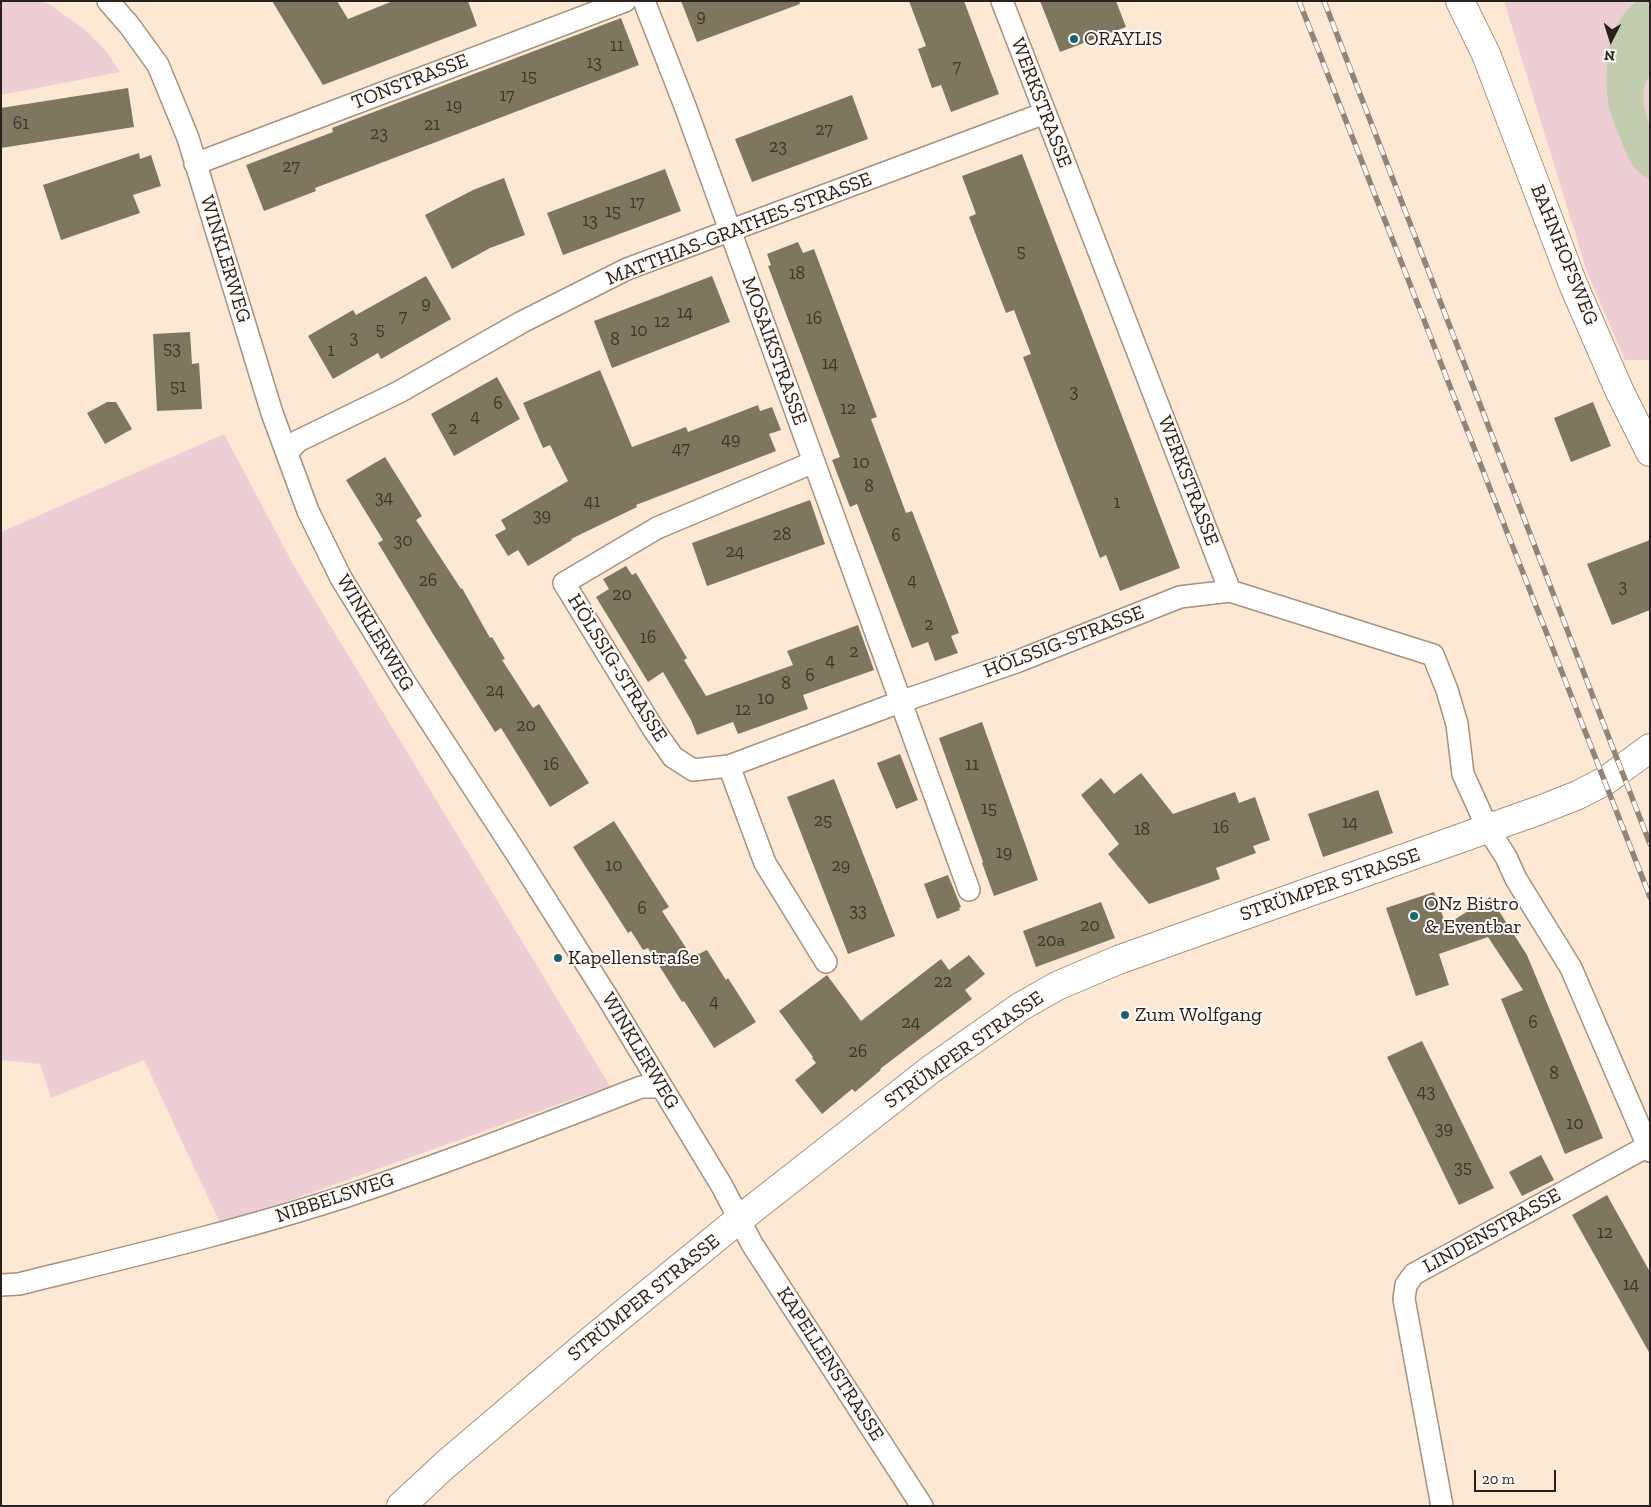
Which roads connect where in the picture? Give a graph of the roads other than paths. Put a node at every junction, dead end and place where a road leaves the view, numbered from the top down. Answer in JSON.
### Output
{"nodes":[{"id":1,"x":108,"y":1,"type":"edge"},
{"id":2,"x":625,"y":1,"type":"edge"},
{"id":3,"x":644,"y":1,"type":"edge"},
{"id":4,"x":1002,"y":1,"type":"edge"},
{"id":5,"x":1460,"y":1,"type":"edge"},
{"id":6,"x":1471,"y":1,"type":"edge"},
{"id":7,"x":1486,"y":54,"type":"junction"},
{"id":8,"x":1045,"y":113,"type":"junction"},
{"id":9,"x":195,"y":164,"type":"junction"},
{"id":10,"x":730,"y":230,"type":"junction"},
{"id":11,"x":1650,"y":452,"type":"edge"},
{"id":12,"x":287,"y":453,"type":"junction"},
{"id":13,"x":814,"y":462,"type":"junction"},
{"id":14,"x":1230,"y":591,"type":"junction"},
{"id":15,"x":900,"y":702,"type":"junction"},
{"id":16,"x":1650,"y":748,"type":"edge"},
{"id":17,"x":729,"y":766,"type":"junction"},
{"id":18,"x":1488,"y":829,"type":"junction"},
{"id":19,"x":968,"y":890,"type":"dead end"},
{"id":20,"x":826,"y":962,"type":"dead end"},
{"id":21,"x":661,"y":1087,"type":"junction"},
{"id":22,"x":1649,"y":1149,"type":"edge"},
{"id":23,"x":740,"y":1220,"type":"junction"},
{"id":24,"x":1,"y":1285,"type":"edge"},
{"id":25,"x":401,"y":1506,"type":"edge"},
{"id":26,"x":922,"y":1506,"type":"edge"},
{"id":27,"x":1442,"y":1506,"type":"edge"}],
"edges":[{"from":1,"to":9,"type":"street","name":"WINKLERWEG"},
{"from":2,"to":9,"type":"street","name":"TONSTRASSE"},
{"from":3,"to":10,"type":"street","name":"MOSAIKSTRASSE"},
{"from":4,"to":8,"type":"street","name":"WERKSTRASSE"},
{"from":5,"to":7,"type":"main road","name":"BAHNHOFSWEG"},
{"from":6,"to":7,"type":"main road","name":"BAHNHOFSWEG"},
{"from":7,"to":11,"type":"main road","name":"BAHNHOFSWEG"},
{"from":8,"to":10,"type":"street","name":"MATTHIAS-GRATHES-STRASSE"},
{"from":8,"to":14,"type":"street","name":"WERKSTRASSE"},
{"from":9,"to":12,"type":"street","name":"WINKLERWEG"},
{"from":10,"to":12,"type":"street","name":"MATTHIAS-GRATHES-STRASSE"},
{"from":10,"to":13,"type":"street","name":"MOSAIKSTRASSE"},
{"from":12,"to":21,"type":"street","name":"WINKLERWEG"},
{"from":13,"to":15,"type":"street","name":"MOSAIKSTRASSE"},
{"from":13,"to":17,"type":"street","name":"HÖLSSIG-STRASSE"},
{"from":14,"to":15,"type":"street","name":"HÖLSSIG-STRASSE"},
{"from":14,"to":18,"type":"street"},
{"from":15,"to":17,"type":"street","name":"HÖLSSIG-STRASSE"},
{"from":15,"to":19,"type":"street"},
{"from":16,"to":18,"type":"main road","name":"STRÜMPER STRASSE"},
{"from":17,"to":20,"type":"street"},
{"from":18,"to":22,"type":"street"},
{"from":18,"to":23,"type":"main road","name":"STRÜMPER STRASSE"},
{"from":21,"to":23,"type":"street","name":"WINKLERWEG"},
{"from":21,"to":24,"type":"street","name":"NIBBELSWEG"},
{"from":22,"to":27,"type":"street","name":"LINDENSTRASSE"},
{"from":23,"to":25,"type":"main road","name":"STRÜMPER STRASSE"},
{"from":23,"to":26,"type":"street","name":"KAPELLENSTRASSE"}]}
